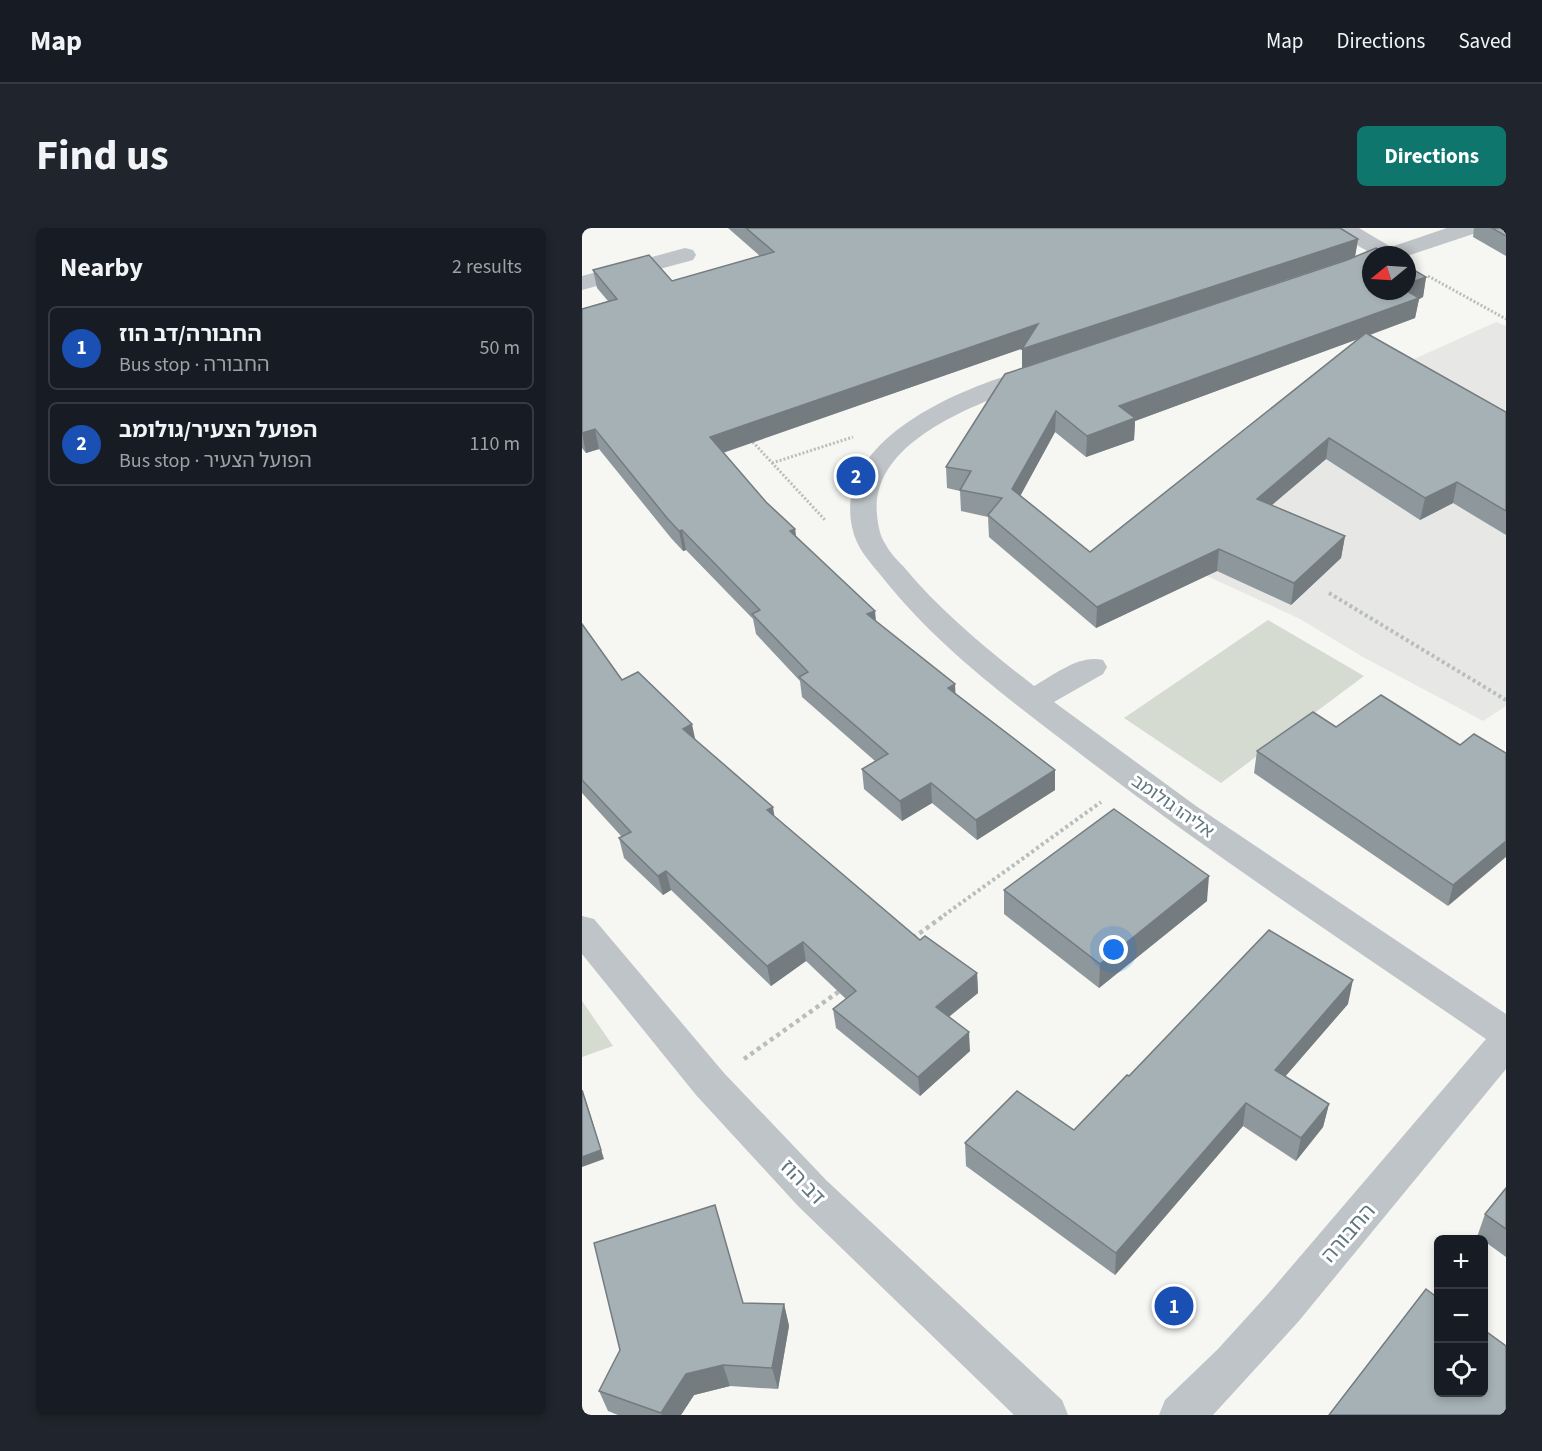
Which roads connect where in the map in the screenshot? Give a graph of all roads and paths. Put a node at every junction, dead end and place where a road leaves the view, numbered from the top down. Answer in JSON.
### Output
{"nodes":[{"id":1,"x":1344,"y":228,"type":"edge"},
{"id":2,"x":1468,"y":228,"type":"edge"},
{"id":3,"x":1374,"y":246,"type":"edge"},
{"id":4,"x":1415,"y":246,"type":"edge"},
{"id":5,"x":685,"y":255,"type":"dead end"},
{"id":6,"x":1428,"y":276,"type":"edge"},
{"id":7,"x":582,"y":282,"type":"edge"},
{"id":8,"x":1506,"y":319,"type":"edge"},
{"id":9,"x":1060,"y":366,"type":"edge"},
{"id":10,"x":749,"y":439,"type":"edge"},
{"id":11,"x":870,"y":544,"type":"junction"},
{"id":12,"x":1329,"y":593,"type":"dead end"},
{"id":13,"x":1092,"y":667,"type":"dead end"},
{"id":14,"x":1506,"y":700,"type":"edge"},
{"id":15,"x":1031,"y":701,"type":"junction"},
{"id":16,"x":1134,"y":779,"type":"junction"},
{"id":17,"x":582,"y":929,"type":"edge"},
{"id":18,"x":912,"y":938,"type":"edge"},
{"id":19,"x":845,"y":987,"type":"edge"},
{"id":20,"x":1506,"y":1033,"type":"edge"},
{"id":21,"x":1506,"y":1042,"type":"edge"},
{"id":22,"x":710,"y":1083,"type":"junction"},
{"id":23,"x":1046,"y":1415,"type":"edge"},
{"id":24,"x":1181,"y":1415,"type":"edge"}],
"edges":[{"from":1,"to":3,"type":"street"},
{"from":2,"to":4,"type":"street"},
{"from":5,"to":7,"type":"street"},
{"from":6,"to":8,"type":"path"},
{"from":9,"to":11,"type":"street"},
{"from":10,"to":11,"type":"path"},
{"from":11,"to":15,"type":"street","name":"אליהו גולומב"},
{"from":12,"to":14,"type":"path"},
{"from":13,"to":15,"type":"street"},
{"from":15,"to":16,"type":"street","name":"אליהו גולומב"},
{"from":16,"to":18,"type":"path"},
{"from":16,"to":20,"type":"street","name":"אליהו גולומב"},
{"from":17,"to":22,"type":"street","name":"דב הוז"},
{"from":19,"to":22,"type":"path"},
{"from":21,"to":24,"type":"street","name":"החבורה"},
{"from":22,"to":23,"type":"street","name":"דב הוז"}]}
